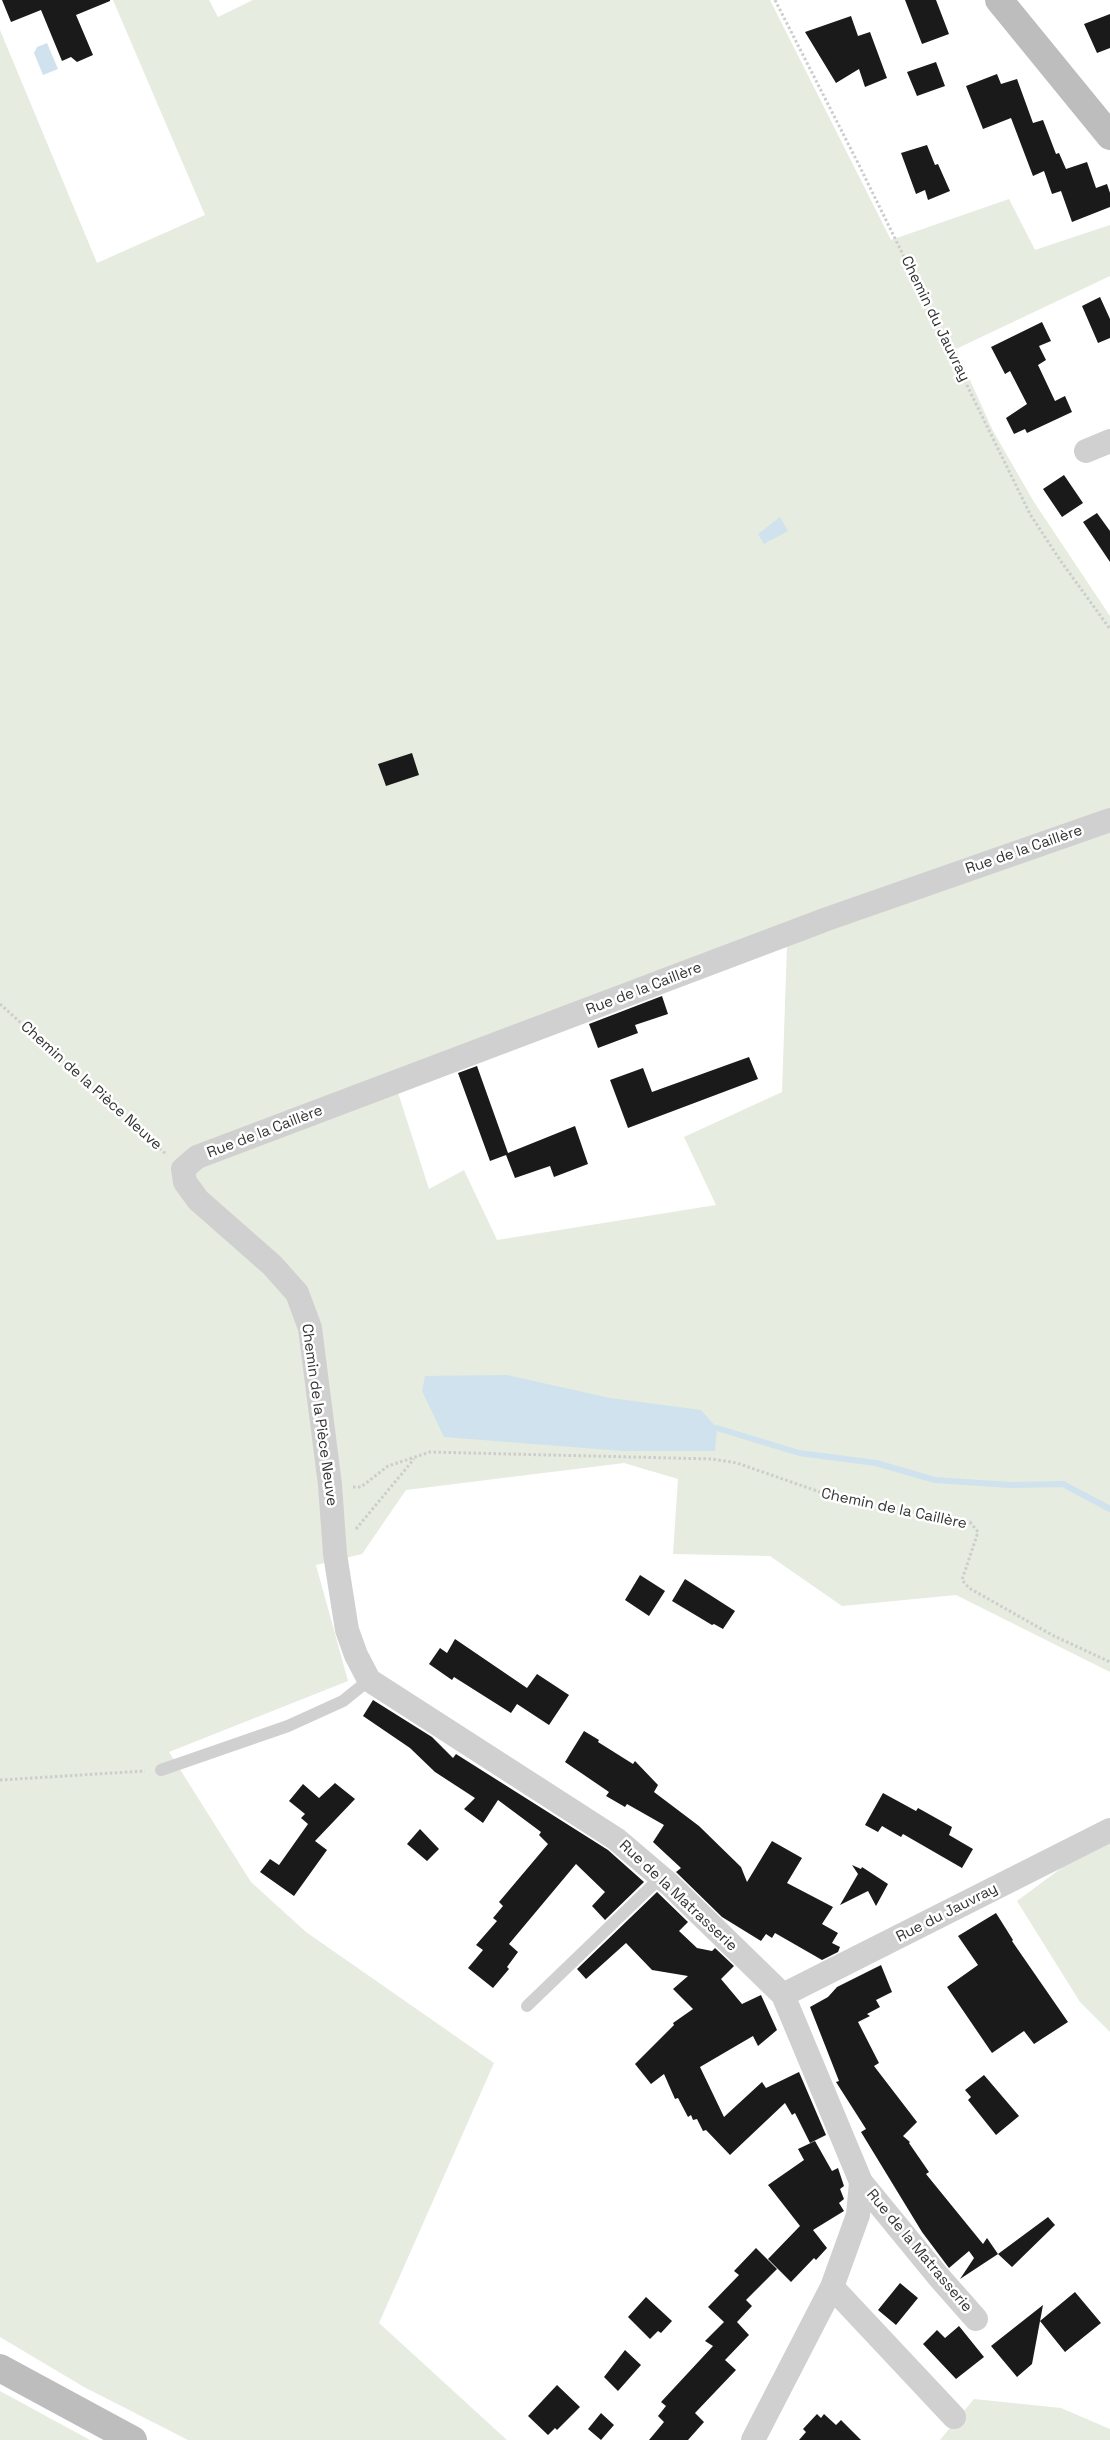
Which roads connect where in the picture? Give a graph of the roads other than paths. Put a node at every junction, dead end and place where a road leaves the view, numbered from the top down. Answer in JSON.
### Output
{"nodes":[{"id":1,"x":999,"y":0,"type":"edge"},
{"id":2,"x":1110,"y":136,"type":"edge"},
{"id":3,"x":1110,"y":441,"type":"edge"},
{"id":4,"x":1086,"y":451,"type":"dead end"},
{"id":5,"x":1110,"y":820,"type":"edge"},
{"id":6,"x":183,"y":1169,"type":"joint"},
{"id":7,"x":369,"y":1680,"type":"junction"},
{"id":8,"x":161,"y":1770,"type":"road end"},
{"id":9,"x":1110,"y":1830,"type":"edge"},
{"id":10,"x":661,"y":1877,"type":"junction"},
{"id":11,"x":784,"y":1995,"type":"junction"},
{"id":12,"x":527,"y":2006,"type":"dead end"},
{"id":13,"x":861,"y":2182,"type":"junction"},
{"id":14,"x":832,"y":2287,"type":"junction"},
{"id":15,"x":976,"y":2319,"type":"dead end"},
{"id":16,"x":0,"y":2368,"type":"edge"},
{"id":17,"x":954,"y":2417,"type":"dead end"},
{"id":18,"x":133,"y":2440,"type":"edge"},
{"id":19,"x":753,"y":2440,"type":"edge"}],
"edges":[{"from":1,"to":2,"type":"street"},
{"from":3,"to":4,"type":"street"},
{"from":5,"to":6,"type":"street","name":"Rue de la Caillère"},
{"from":6,"to":7,"type":"street","name":"Chemin de la Pièce Neuve"},
{"from":7,"to":8,"type":"lane"},
{"from":7,"to":10,"type":"street","name":"Rue de la Matrasserie"},
{"from":9,"to":11,"type":"street","name":"Rue du Jauvray"},
{"from":10,"to":11,"type":"street","name":"Rue de la Matrasserie"},
{"from":10,"to":12,"type":"lane"},
{"from":11,"to":13,"type":"street","name":"Rue de la Matrasserie"},
{"from":13,"to":14,"type":"street","name":"Rue de la Matrasserie"},
{"from":13,"to":15,"type":"street","name":"Rue de la Matrasserie"},
{"from":14,"to":17,"type":"street"},
{"from":14,"to":19,"type":"street","name":"Rue de la Matrasserie"},
{"from":16,"to":18,"type":"street"}]}
